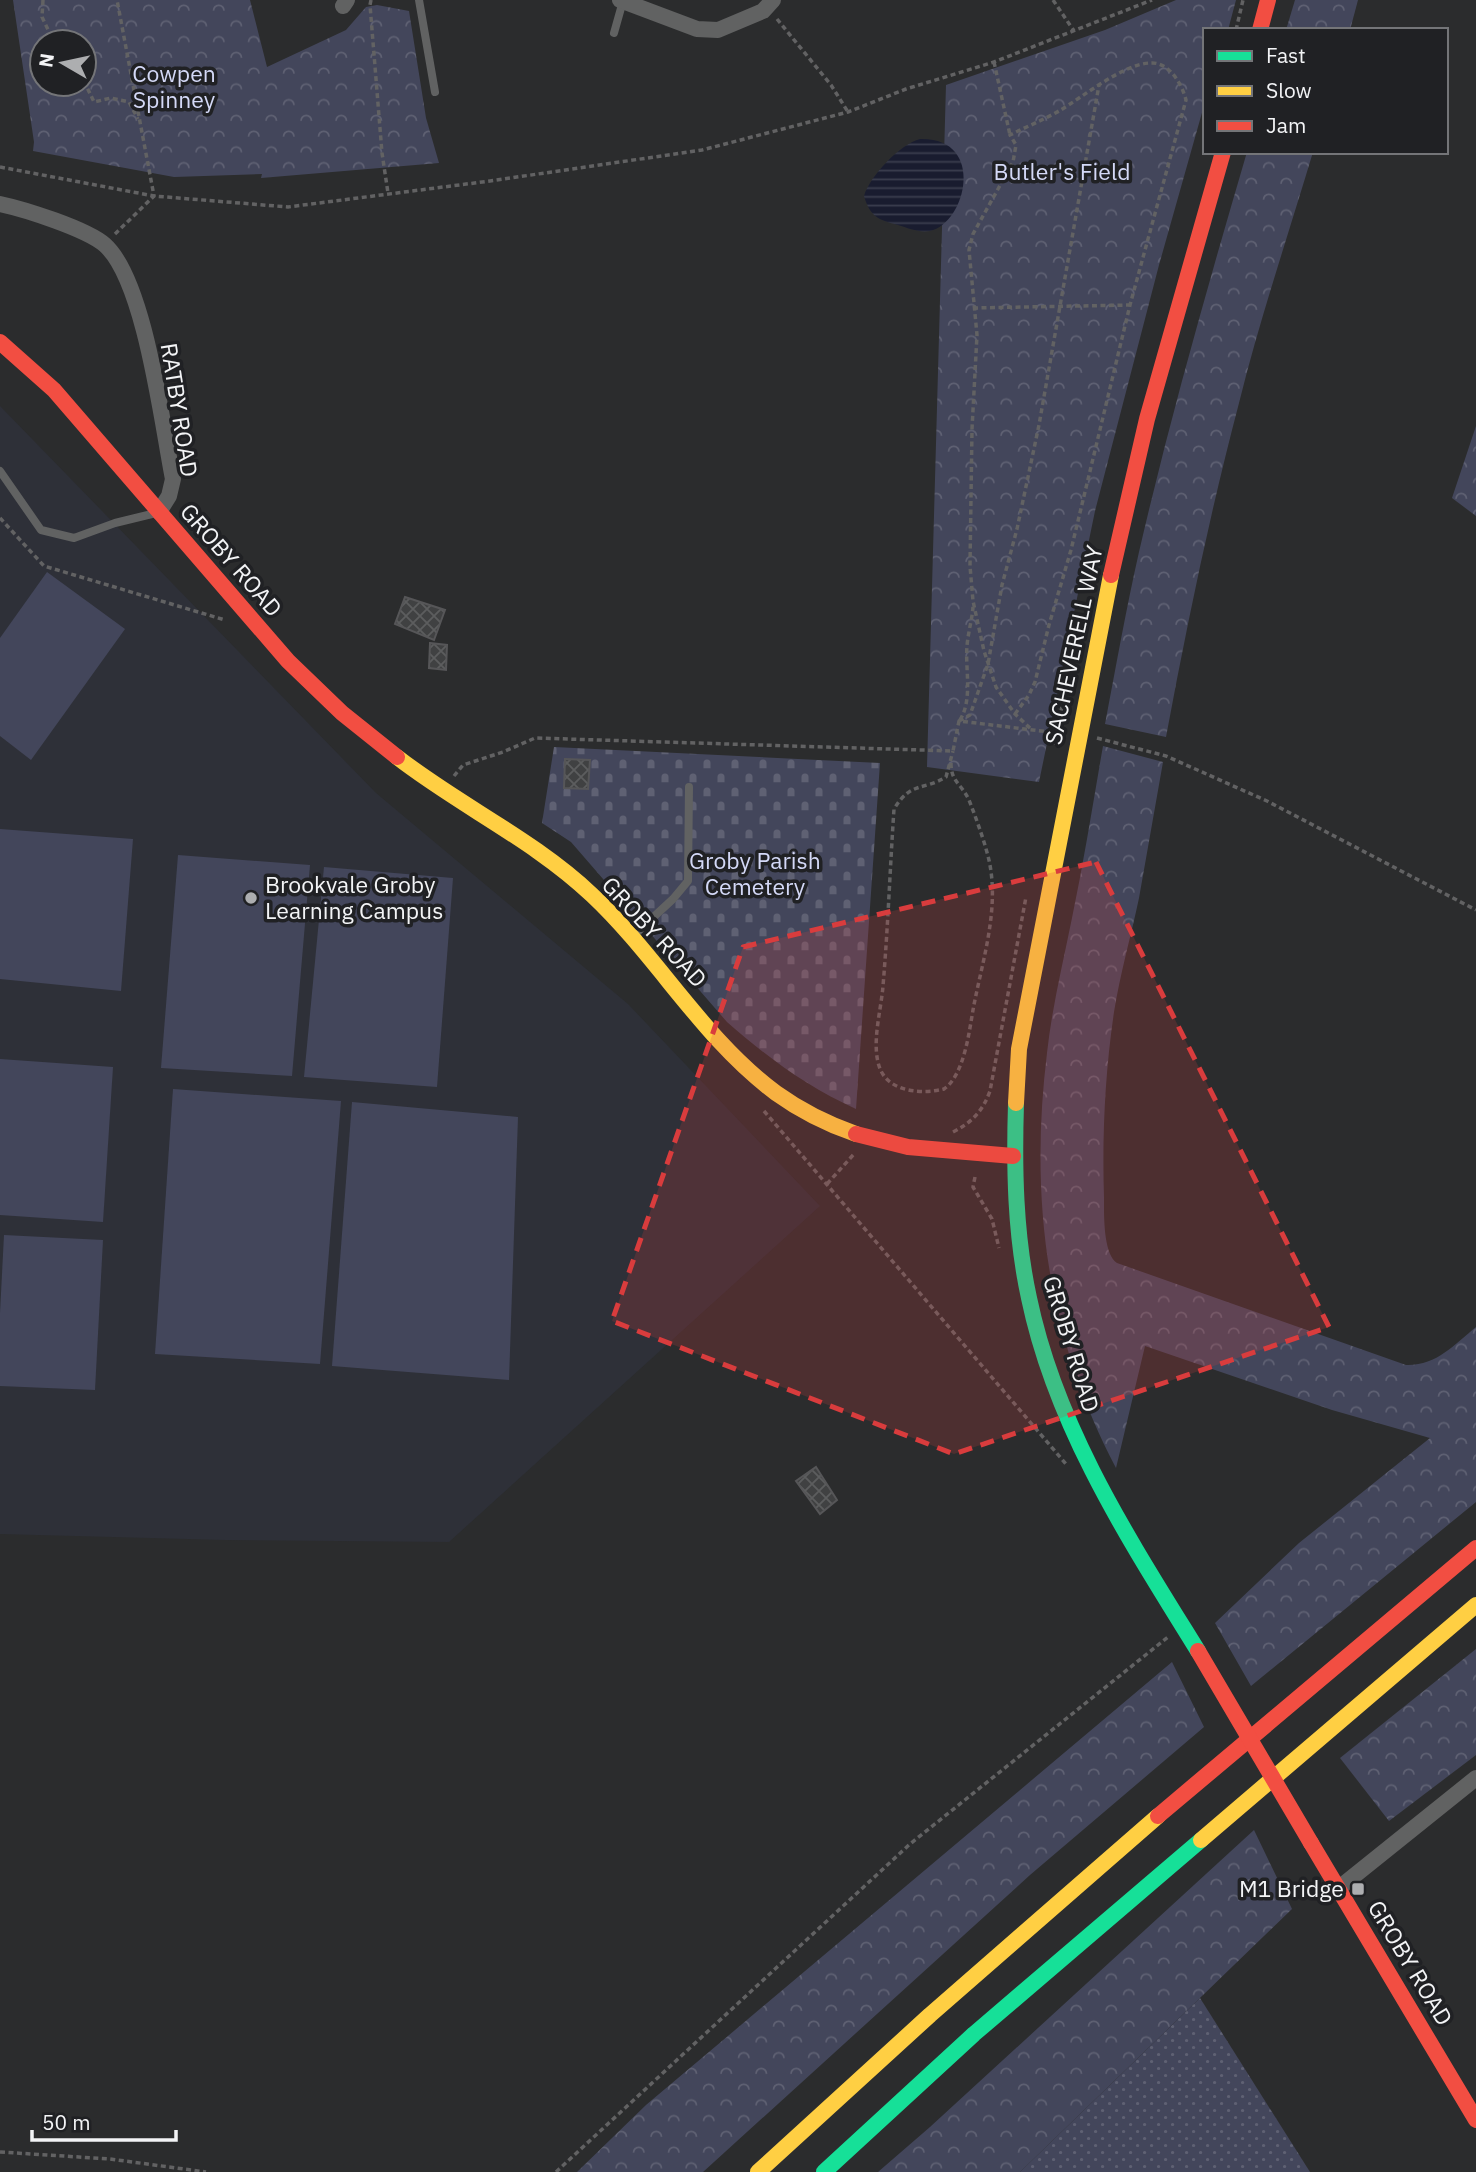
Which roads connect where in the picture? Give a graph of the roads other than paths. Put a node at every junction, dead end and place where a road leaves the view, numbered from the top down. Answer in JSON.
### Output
{"nodes":[{"id":1,"x":419,"y":0,"type":"edge"},
{"id":2,"x":622,"y":0,"type":"edge"},
{"id":3,"x":1268,"y":0,"type":"edge"},
{"id":4,"x":770,"y":3,"type":"edge"},
{"id":5,"x":1260,"y":28,"type":"edge"},
{"id":6,"x":614,"y":33,"type":"dead end"},
{"id":7,"x":435,"y":92,"type":"dead end"},
{"id":8,"x":1222,"y":154,"type":"edge"},
{"id":9,"x":0,"y":204,"type":"edge"},
{"id":10,"x":0,"y":342,"type":"edge"},
{"id":11,"x":0,"y":471,"type":"edge"},
{"id":12,"x":159,"y":512,"type":"junction"},
{"id":13,"x":689,"y":787,"type":"dead end"},
{"id":14,"x":631,"y":937,"type":"junction"},
{"id":15,"x":1013,"y":1156,"type":"junction"},
{"id":16,"x":1476,"y":1548,"type":"edge"},
{"id":17,"x":1476,"y":1605,"type":"edge"},
{"id":18,"x":1476,"y":1778,"type":"edge"},
{"id":19,"x":1339,"y":1888,"type":"junction"},
{"id":20,"x":1476,"y":2120,"type":"edge"},
{"id":21,"x":758,"y":2172,"type":"edge"},
{"id":22,"x":824,"y":2172,"type":"edge"}],
"edges":[{"from":1,"to":7,"type":"lane"},
{"from":2,"to":4,"type":"street"},
{"from":2,"to":6,"type":"lane"},
{"from":3,"to":5,"type":"main road"},
{"from":8,"to":15,"type":"main road","name":"SACHEVERELL WAY"},
{"from":9,"to":12,"type":"street","name":"RATBY ROAD"},
{"from":10,"to":12,"type":"main road"},
{"from":11,"to":12,"type":"lane"},
{"from":12,"to":14,"type":"main road","name":"GROBY ROAD"},
{"from":13,"to":14,"type":"lane"},
{"from":14,"to":15,"type":"main road","name":"GROBY ROAD"},
{"from":15,"to":19,"type":"main road","name":"GROBY ROAD","bridge":true},
{"from":16,"to":21,"type":"main road"},
{"from":17,"to":22,"type":"main road"},
{"from":18,"to":19,"type":"street"},
{"from":19,"to":20,"type":"main road","name":"GROBY ROAD"}]}
